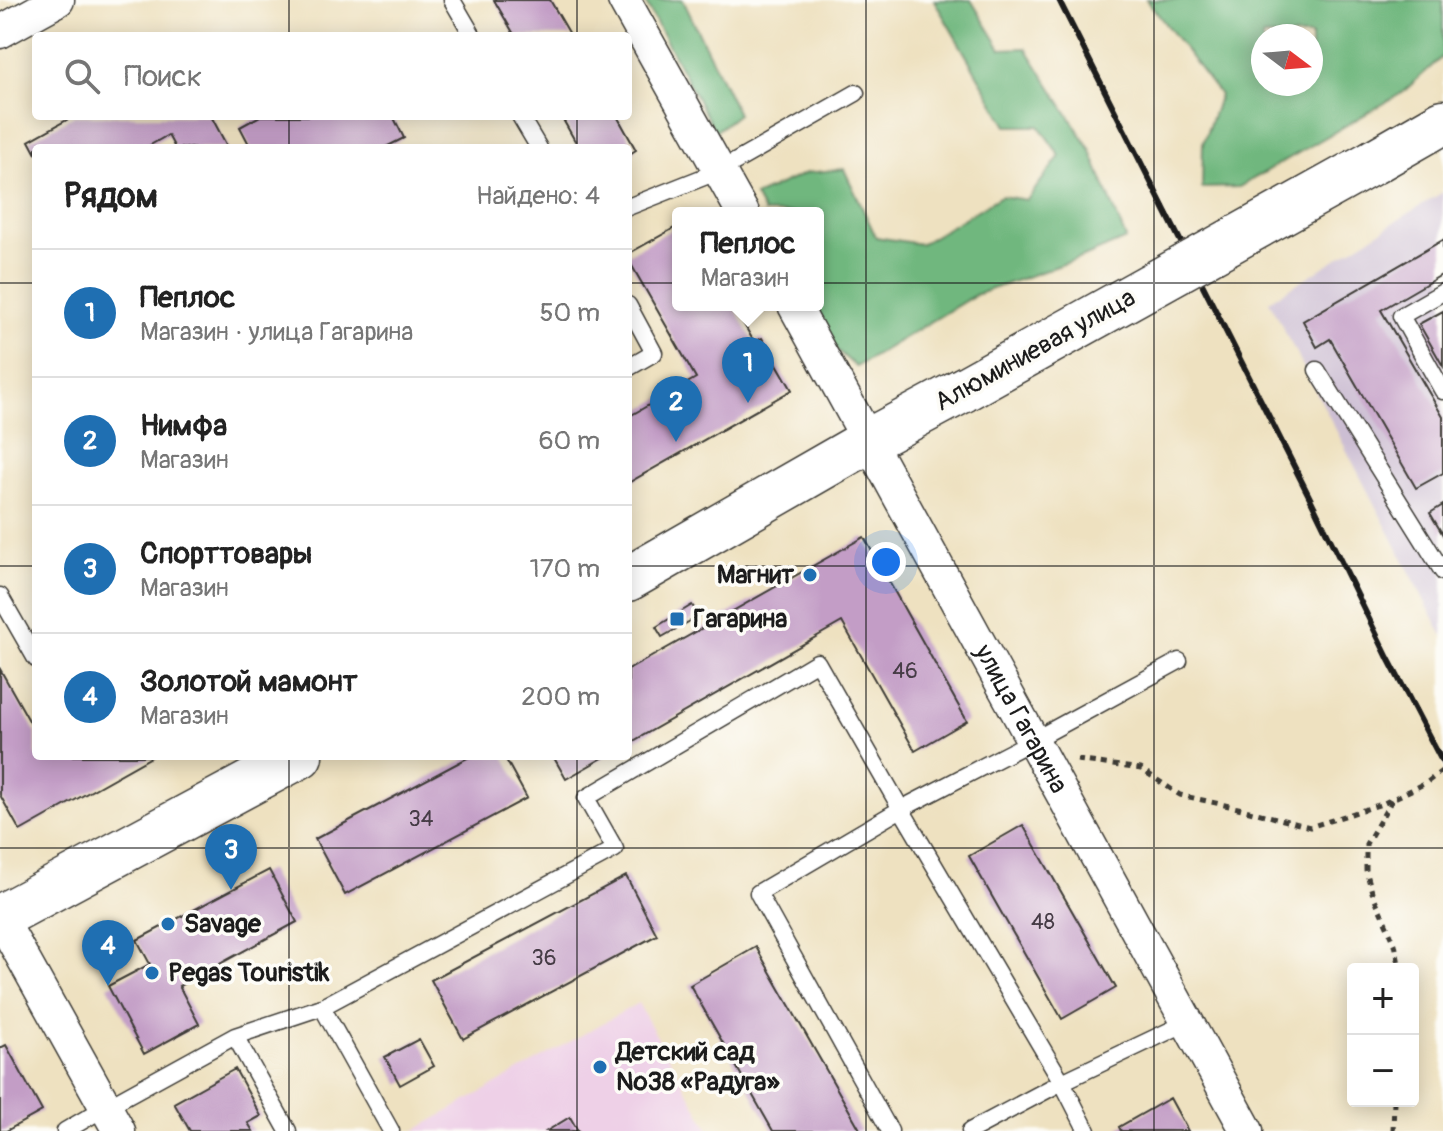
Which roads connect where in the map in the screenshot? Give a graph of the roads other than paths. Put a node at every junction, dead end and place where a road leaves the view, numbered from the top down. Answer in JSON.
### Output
{"nodes":[{"id":1,"x":58,"y":0,"type":"edge"},
{"id":2,"x":452,"y":0,"type":"edge"},
{"id":3,"x":624,"y":0,"type":"edge"},
{"id":4,"x":0,"y":32,"type":"edge"},
{"id":5,"x":471,"y":32,"type":"edge"},
{"id":6,"x":856,"y":93,"type":"dead end"},
{"id":7,"x":522,"y":120,"type":"edge"},
{"id":8,"x":1443,"y":122,"type":"edge"},
{"id":9,"x":537,"y":144,"type":"edge"},
{"id":10,"x":719,"y":171,"type":"junction"},
{"id":11,"x":632,"y":205,"type":"edge"},
{"id":12,"x":740,"y":207,"type":"edge"},
{"id":13,"x":1443,"y":292,"type":"edge"},
{"id":14,"x":797,"y":311,"type":"edge"},
{"id":15,"x":632,"y":312,"type":"edge"},
{"id":16,"x":632,"y":366,"type":"edge"},
{"id":17,"x":1317,"y":370,"type":"dead end"},
{"id":18,"x":1443,"y":391,"type":"edge"},
{"id":19,"x":870,"y":440,"type":"junction"},
{"id":20,"x":1443,"y":572,"type":"edge"},
{"id":21,"x":632,"y":577,"type":"edge"},
{"id":22,"x":0,"y":596,"type":"edge"},
{"id":23,"x":7,"y":622,"type":"edge"},
{"id":24,"x":32,"y":654,"type":"edge"},
{"id":25,"x":1179,"y":661,"type":"dead end"},
{"id":26,"x":1038,"y":747,"type":"junction"},
{"id":27,"x":293,"y":760,"type":"edge"},
{"id":28,"x":901,"y":809,"type":"junction"},
{"id":29,"x":0,"y":917,"type":"edge"},
{"id":30,"x":322,"y":1007,"type":"junction"},
{"id":31,"x":1188,"y":1022,"type":"junction"},
{"id":32,"x":235,"y":1036,"type":"junction"},
{"id":33,"x":1062,"y":1082,"type":"junction"},
{"id":34,"x":112,"y":1119,"type":"edge"},
{"id":35,"x":65,"y":1131,"type":"edge"},
{"id":36,"x":288,"y":1131,"type":"edge"},
{"id":37,"x":391,"y":1131,"type":"edge"},
{"id":38,"x":890,"y":1131,"type":"edge"},
{"id":39,"x":970,"y":1131,"type":"edge"},
{"id":40,"x":1087,"y":1131,"type":"edge"},
{"id":41,"x":1247,"y":1131,"type":"edge"}],
"edges":[{"from":1,"to":4,"type":"street"},
{"from":2,"to":5,"type":"lane"},
{"from":3,"to":10,"type":"street"},
{"from":6,"to":10,"type":"lane"},
{"from":7,"to":9,"type":"lane"},
{"from":8,"to":19,"type":"main road","name":"Алюминиевая улица","bridge":true},
{"from":10,"to":11,"type":"lane"},
{"from":10,"to":12,"type":"street"},
{"from":13,"to":18,"type":"lane"},
{"from":14,"to":19,"type":"street","name":"улица Гагарина"},
{"from":15,"to":16,"type":"lane"},
{"from":17,"to":20,"type":"lane"},
{"from":19,"to":21,"type":"main road","name":"Алюминиевая улица"},
{"from":19,"to":26,"type":"street","name":"улица Гагарина"},
{"from":22,"to":23,"type":"lane"},
{"from":23,"to":24,"type":"lane"},
{"from":25,"to":26,"type":"lane"},
{"from":26,"to":28,"type":"lane"},
{"from":26,"to":31,"type":"street","name":"улица Гагарина"},
{"from":27,"to":29,"type":"main road"},
{"from":28,"to":30,"type":"lane"},
{"from":28,"to":33,"type":"lane"},
{"from":28,"to":38,"type":"lane"},
{"from":29,"to":34,"type":"street"},
{"from":30,"to":32,"type":"lane"},
{"from":30,"to":37,"type":"lane"},
{"from":31,"to":33,"type":"lane"},
{"from":31,"to":41,"type":"street","name":"улица Гагарина"},
{"from":32,"to":34,"type":"lane"},
{"from":32,"to":36,"type":"lane"},
{"from":33,"to":39,"type":"lane"},
{"from":33,"to":40,"type":"lane"},
{"from":34,"to":35,"type":"lane"}]}
